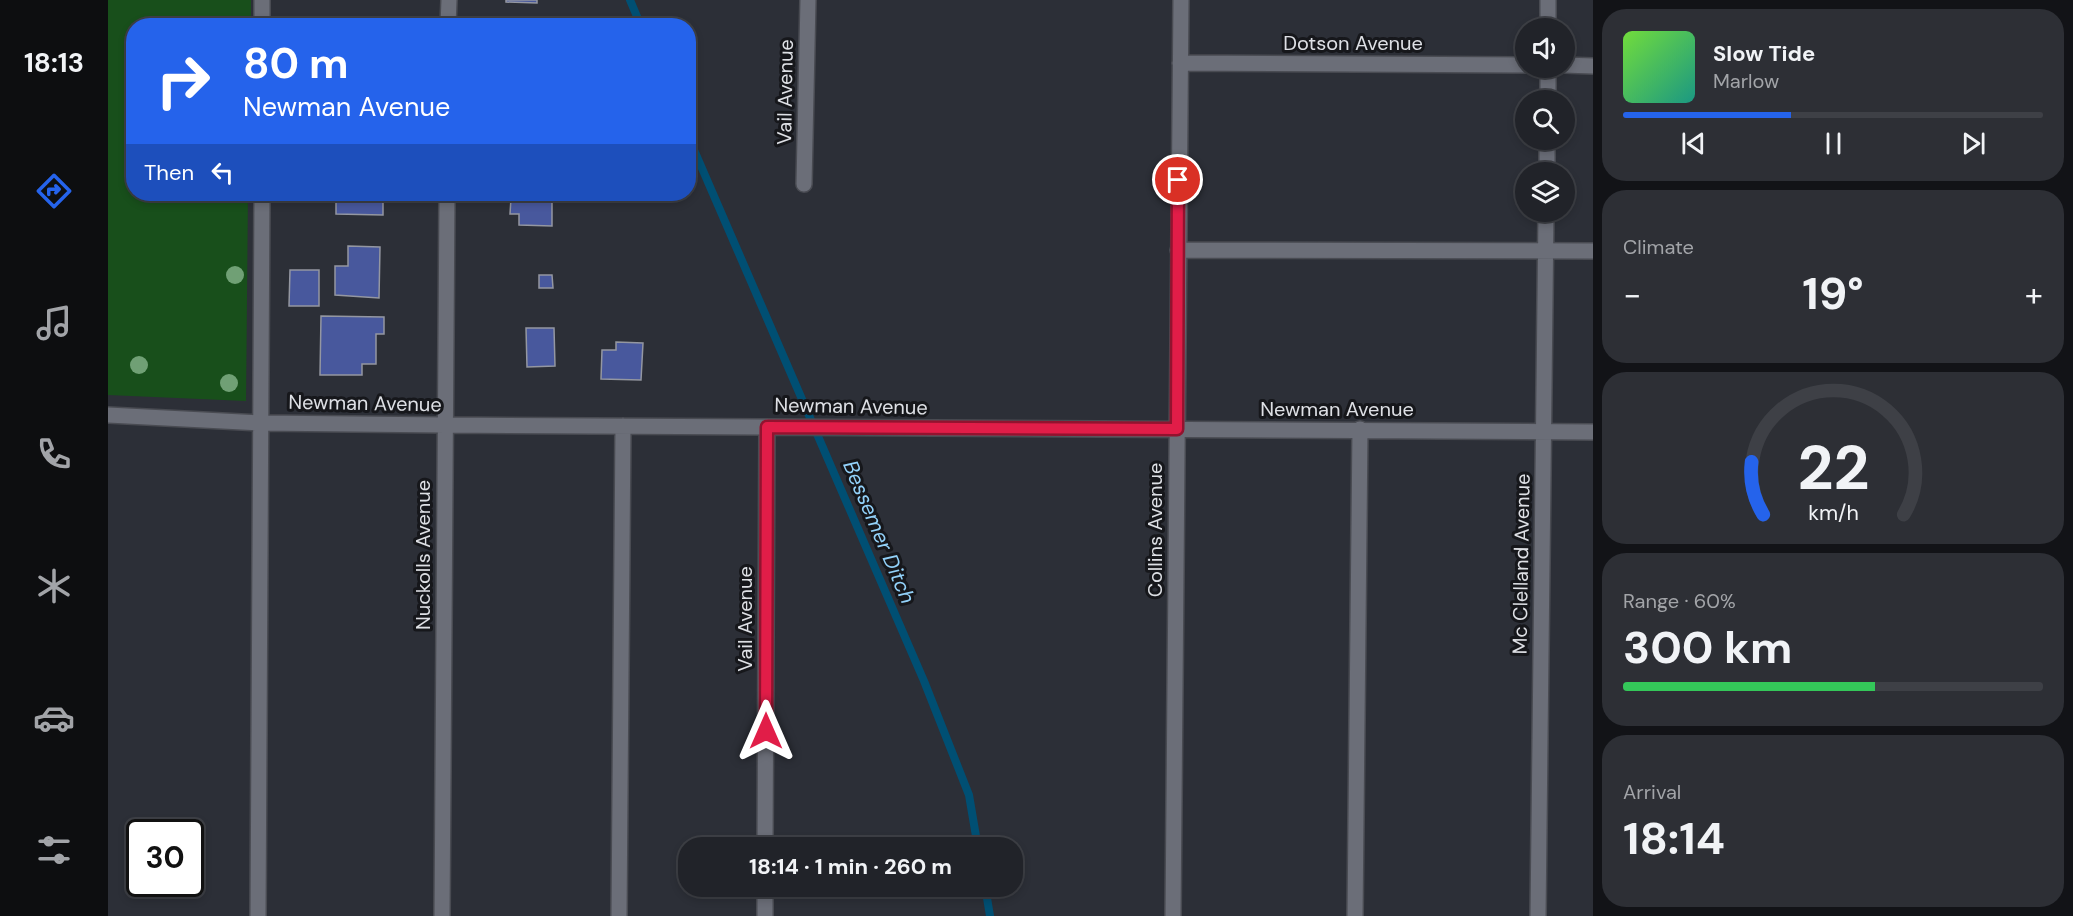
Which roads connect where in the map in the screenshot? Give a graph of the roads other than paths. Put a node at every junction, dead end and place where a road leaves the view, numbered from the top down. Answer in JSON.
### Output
{"nodes":[{"id":1,"x":262,"y":0,"type":"edge"},
{"id":2,"x":449,"y":0,"type":"edge"},
{"id":3,"x":808,"y":0,"type":"edge"},
{"id":4,"x":1181,"y":0,"type":"edge"},
{"id":5,"x":1548,"y":0,"type":"edge"},
{"id":6,"x":262,"y":18,"type":"edge"},
{"id":7,"x":448,"y":18,"type":"edge"},
{"id":8,"x":1548,"y":18,"type":"edge"},
{"id":9,"x":1180,"y":63,"type":"junction"},
{"id":10,"x":1515,"y":65,"type":"edge"},
{"id":11,"x":1575,"y":65,"type":"edge"},
{"id":12,"x":1593,"y":66,"type":"edge"},
{"id":13,"x":804,"y":184,"type":"dead end"},
{"id":14,"x":262,"y":201,"type":"edge"},
{"id":15,"x":447,"y":201,"type":"edge"},
{"id":16,"x":1546,"y":222,"type":"edge"},
{"id":17,"x":1178,"y":250,"type":"junction"},
{"id":18,"x":1546,"y":250,"type":"junction"},
{"id":19,"x":1593,"y":250,"type":"edge"},
{"id":20,"x":108,"y":415,"type":"edge"},
{"id":21,"x":261,"y":423,"type":"junction"},
{"id":22,"x":445,"y":425,"type":"junction"},
{"id":23,"x":623,"y":426,"type":"junction"},
{"id":24,"x":767,"y":427,"type":"junction"},
{"id":25,"x":1177,"y":429,"type":"junction"},
{"id":26,"x":1360,"y":429,"type":"junction"},
{"id":27,"x":1543,"y":432,"type":"junction"},
{"id":28,"x":1593,"y":432,"type":"edge"},
{"id":29,"x":765,"y":837,"type":"edge"},
{"id":30,"x":765,"y":897,"type":"edge"},
{"id":31,"x":258,"y":916,"type":"edge"},
{"id":32,"x":442,"y":916,"type":"edge"},
{"id":33,"x":618,"y":916,"type":"edge"},
{"id":34,"x":765,"y":916,"type":"edge"},
{"id":35,"x":1173,"y":916,"type":"edge"},
{"id":36,"x":1355,"y":916,"type":"edge"},
{"id":37,"x":1538,"y":916,"type":"edge"}],
"edges":[{"from":1,"to":6,"type":"street"},
{"from":2,"to":7,"type":"street"},
{"from":3,"to":13,"type":"street","name":"Vail Avenue"},
{"from":4,"to":9,"type":"street","name":"Collins Avenue"},
{"from":5,"to":8,"type":"street"},
{"from":9,"to":10,"type":"street","name":"Dotson Avenue"},
{"from":9,"to":17,"type":"street","name":"Collins Avenue"},
{"from":11,"to":12,"type":"street"},
{"from":14,"to":21,"type":"street"},
{"from":15,"to":22,"type":"street","name":"Nuckolls Avenue"},
{"from":16,"to":18,"type":"street","name":"Mc Clelland Avenue"},
{"from":17,"to":18,"type":"street"},
{"from":17,"to":25,"type":"street","name":"Collins Avenue"},
{"from":18,"to":19,"type":"street"},
{"from":18,"to":27,"type":"street","name":"Mc Clelland Avenue"},
{"from":20,"to":21,"type":"street","name":"Newman Avenue"},
{"from":21,"to":22,"type":"street","name":"Newman Avenue"},
{"from":21,"to":31,"type":"street"},
{"from":22,"to":23,"type":"street","name":"Newman Avenue"},
{"from":22,"to":32,"type":"street","name":"Nuckolls Avenue"},
{"from":23,"to":24,"type":"street","name":"Newman Avenue"},
{"from":23,"to":33,"type":"street"},
{"from":24,"to":25,"type":"street","name":"Newman Avenue"},
{"from":24,"to":29,"type":"street","name":"Vail Avenue"},
{"from":25,"to":26,"type":"street","name":"Newman Avenue"},
{"from":25,"to":35,"type":"street","name":"Collins Avenue"},
{"from":26,"to":27,"type":"street","name":"Newman Avenue"},
{"from":26,"to":36,"type":"street"},
{"from":27,"to":28,"type":"street","name":"Newman Avenue"},
{"from":27,"to":37,"type":"street","name":"Mc Clelland Avenue"},
{"from":30,"to":34,"type":"street"}]}
